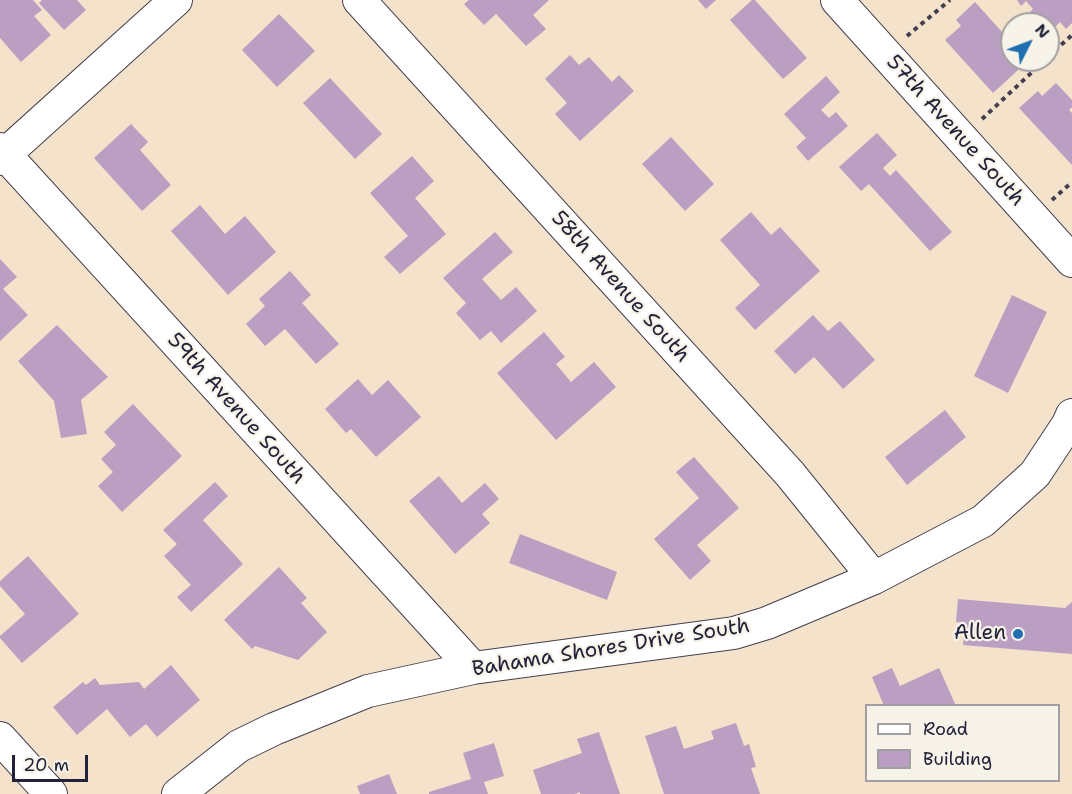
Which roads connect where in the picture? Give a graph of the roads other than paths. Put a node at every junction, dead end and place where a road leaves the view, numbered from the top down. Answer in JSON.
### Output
{"nodes":[{"id":1,"x":176,"y":0,"type":"edge"},
{"id":2,"x":359,"y":0,"type":"edge"},
{"id":3,"x":837,"y":0,"type":"edge"},
{"id":4,"x":2,"y":154,"type":"edge"},
{"id":5,"x":1072,"y":261,"type":"edge"},
{"id":6,"x":1072,"y":415,"type":"edge"},
{"id":7,"x":874,"y":578,"type":"junction"},
{"id":8,"x":473,"y":668,"type":"junction"},
{"id":9,"x":0,"y":738,"type":"edge"},
{"id":10,"x":51,"y":794,"type":"edge"},
{"id":11,"x":178,"y":794,"type":"edge"}],
"edges":[{"from":1,"to":4,"type":"street"},
{"from":2,"to":7,"type":"street","name":"58th Avenue South"},
{"from":3,"to":5,"type":"street","name":"57th Avenue South"},
{"from":4,"to":8,"type":"street","name":"59th Avenue South"},
{"from":6,"to":7,"type":"street","name":"Bahama Shores Drive South"},
{"from":7,"to":8,"type":"street","name":"Bahama Shores Drive South"},
{"from":8,"to":11,"type":"street","name":"Bahama Shores Drive South"},
{"from":9,"to":10,"type":"street"}]}
